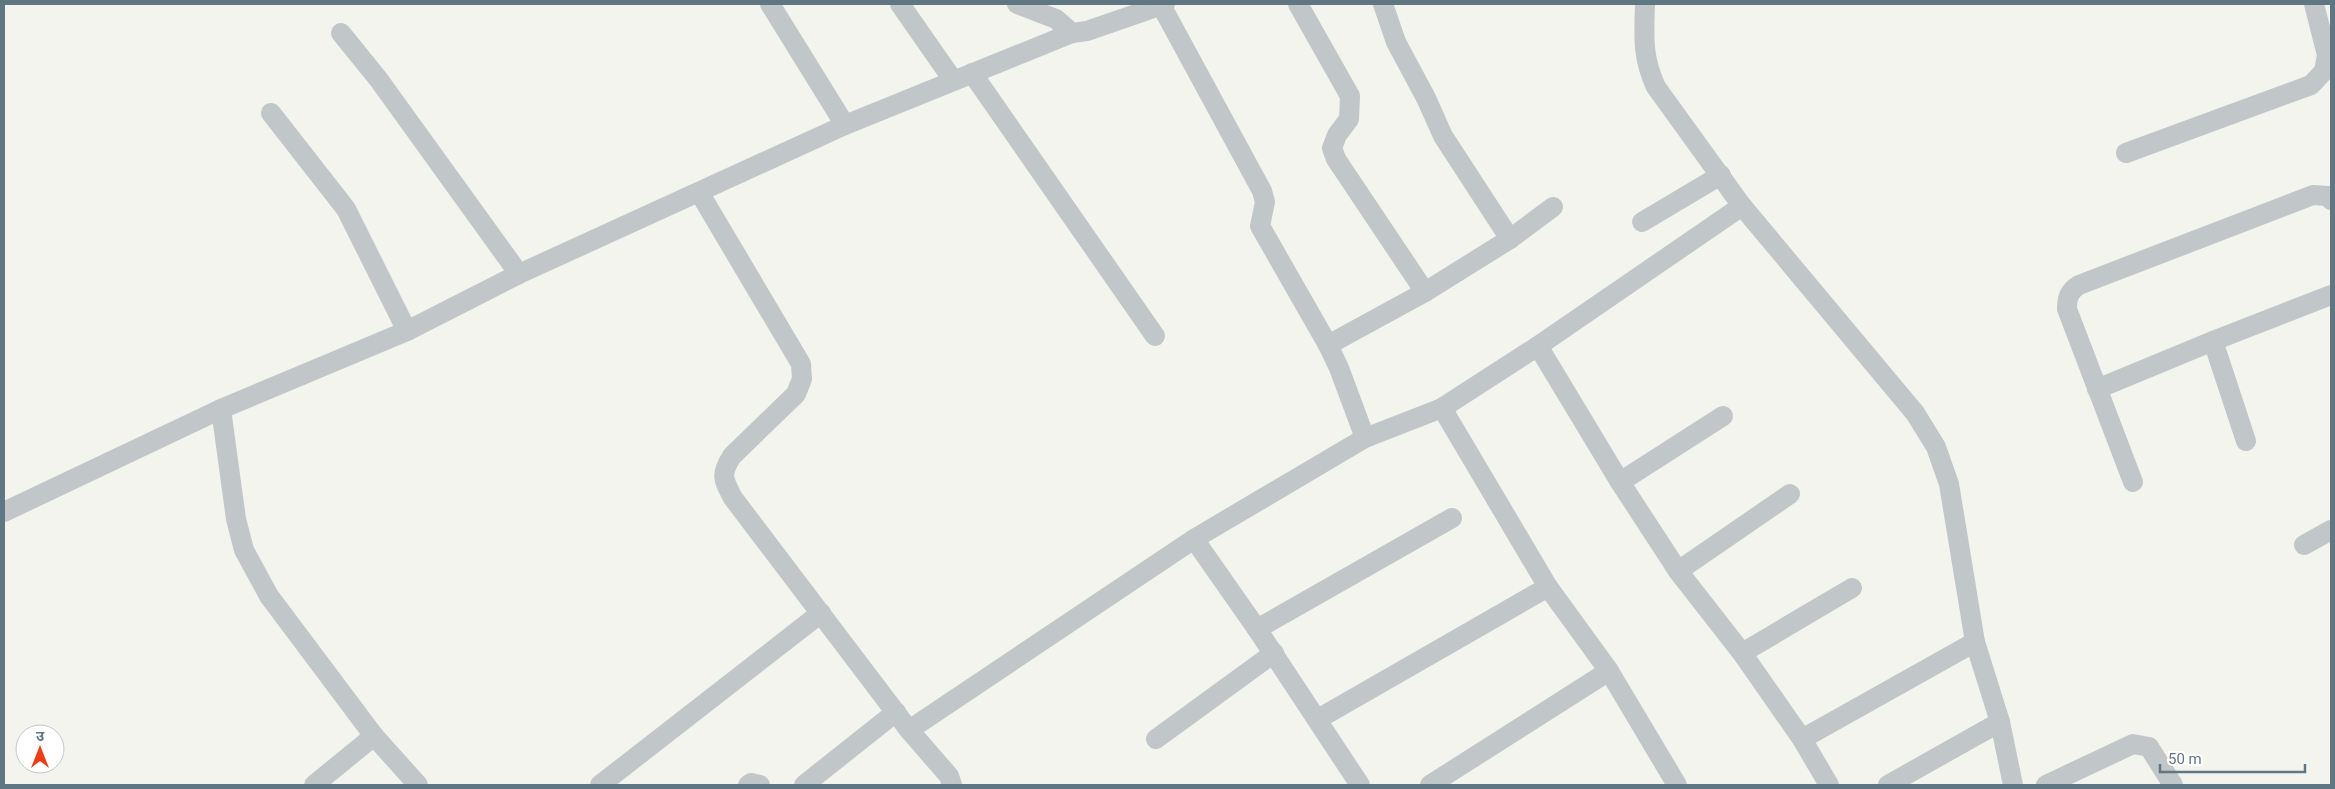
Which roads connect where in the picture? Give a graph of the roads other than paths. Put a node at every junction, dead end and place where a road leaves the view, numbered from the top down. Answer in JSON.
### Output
{"nodes":[{"id":1,"x":770,"y":4,"type":"edge"},
{"id":2,"x":900,"y":4,"type":"edge"},
{"id":3,"x":1017,"y":4,"type":"edge"},
{"id":4,"x":1163,"y":4,"type":"edge"},
{"id":5,"x":1298,"y":4,"type":"edge"},
{"id":6,"x":1383,"y":4,"type":"edge"},
{"id":7,"x":1645,"y":4,"type":"edge"},
{"id":8,"x":2314,"y":4,"type":"edge"},
{"id":9,"x":1054,"y":12,"type":"edge"},
{"id":10,"x":1072,"y":32,"type":"junction"},
{"id":11,"x":342,"y":33,"type":"dead end"},
{"id":12,"x":972,"y":73,"type":"junction"},
{"id":13,"x":953,"y":80,"type":"junction"},
{"id":14,"x":271,"y":113,"type":"dead end"},
{"id":15,"x":845,"y":125,"type":"junction"},
{"id":16,"x":2126,"y":153,"type":"dead end"},
{"id":17,"x":1720,"y":175,"type":"junction"},
{"id":18,"x":699,"y":192,"type":"junction"},
{"id":19,"x":2331,"y":200,"type":"edge"},
{"id":20,"x":1742,"y":206,"type":"junction"},
{"id":21,"x":1553,"y":207,"type":"dead end"},
{"id":22,"x":1642,"y":222,"type":"dead end"},
{"id":23,"x":1510,"y":239,"type":"junction"},
{"id":24,"x":519,"y":274,"type":"junction"},
{"id":25,"x":1426,"y":292,"type":"junction"},
{"id":26,"x":2330,"y":299,"type":"edge"},
{"id":27,"x":407,"y":331,"type":"junction"},
{"id":28,"x":1155,"y":336,"type":"dead end"},
{"id":29,"x":2213,"y":341,"type":"junction"},
{"id":30,"x":1328,"y":345,"type":"junction"},
{"id":31,"x":1538,"y":346,"type":"junction"},
{"id":32,"x":2097,"y":389,"type":"junction"},
{"id":33,"x":1442,"y":408,"type":"junction"},
{"id":34,"x":221,"y":409,"type":"junction"},
{"id":35,"x":1723,"y":416,"type":"dead end"},
{"id":36,"x":1364,"y":438,"type":"junction"},
{"id":37,"x":2246,"y":441,"type":"dead end"},
{"id":38,"x":1620,"y":482,"type":"junction"},
{"id":39,"x":2133,"y":482,"type":"dead end"},
{"id":40,"x":1790,"y":494,"type":"dead end"},
{"id":41,"x":4,"y":512,"type":"edge"},
{"id":42,"x":1452,"y":518,"type":"dead end"},
{"id":43,"x":2331,"y":530,"type":"edge"},
{"id":44,"x":1194,"y":539,"type":"junction"},
{"id":45,"x":2304,"y":545,"type":"dead end"},
{"id":46,"x":1678,"y":571,"type":"junction"},
{"id":47,"x":1548,"y":587,"type":"junction"},
{"id":48,"x":1852,"y":588,"type":"dead end"},
{"id":49,"x":821,"y":613,"type":"junction"},
{"id":50,"x":1257,"y":629,"type":"junction"},
{"id":51,"x":1975,"y":642,"type":"junction"},
{"id":52,"x":1274,"y":653,"type":"junction"},
{"id":53,"x":1742,"y":653,"type":"junction"},
{"id":54,"x":1609,"y":672,"type":"junction"},
{"id":55,"x":896,"y":712,"type":"junction"},
{"id":56,"x":1318,"y":720,"type":"junction"},
{"id":57,"x":2000,"y":722,"type":"junction"},
{"id":58,"x":909,"y":730,"type":"junction"},
{"id":59,"x":374,"y":736,"type":"junction"},
{"id":60,"x":1156,"y":739,"type":"dead end"},
{"id":61,"x":1802,"y":739,"type":"junction"},
{"id":62,"x":1673,"y":784,"type":"edge"},
{"id":63,"x":314,"y":785,"type":"edge"},
{"id":64,"x":418,"y":785,"type":"edge"},
{"id":65,"x":600,"y":785,"type":"edge"},
{"id":66,"x":748,"y":785,"type":"edge"},
{"id":67,"x":760,"y":785,"type":"edge"},
{"id":68,"x":804,"y":785,"type":"edge"},
{"id":69,"x":952,"y":785,"type":"edge"},
{"id":70,"x":1360,"y":785,"type":"edge"},
{"id":71,"x":1430,"y":785,"type":"edge"},
{"id":72,"x":1829,"y":785,"type":"edge"},
{"id":73,"x":1888,"y":785,"type":"edge"},
{"id":74,"x":2013,"y":785,"type":"edge"},
{"id":75,"x":2046,"y":785,"type":"edge"},
{"id":76,"x":2173,"y":785,"type":"edge"}],
"edges":[{"from":1,"to":15,"type":"street"},
{"from":2,"to":13,"type":"street"},
{"from":3,"to":9,"type":"street"},
{"from":4,"to":10,"type":"street"},
{"from":4,"to":30,"type":"street"},
{"from":5,"to":25,"type":"street"},
{"from":6,"to":23,"type":"street"},
{"from":7,"to":17,"type":"street"},
{"from":8,"to":16,"type":"street"},
{"from":9,"to":10,"type":"street"},
{"from":10,"to":12,"type":"street"},
{"from":11,"to":24,"type":"street"},
{"from":12,"to":13,"type":"street"},
{"from":12,"to":28,"type":"street"},
{"from":13,"to":15,"type":"street"},
{"from":14,"to":27,"type":"street"},
{"from":15,"to":18,"type":"street"},
{"from":17,"to":20,"type":"street"},
{"from":17,"to":22,"type":"street"},
{"from":18,"to":24,"type":"street"},
{"from":18,"to":49,"type":"street"},
{"from":19,"to":32,"type":"street"},
{"from":20,"to":31,"type":"street"},
{"from":20,"to":51,"type":"street"},
{"from":21,"to":23,"type":"street"},
{"from":23,"to":25,"type":"street"},
{"from":24,"to":27,"type":"street"},
{"from":25,"to":30,"type":"street"},
{"from":26,"to":29,"type":"street"},
{"from":27,"to":34,"type":"street"},
{"from":29,"to":32,"type":"street"},
{"from":29,"to":37,"type":"street"},
{"from":30,"to":36,"type":"street"},
{"from":31,"to":33,"type":"street"},
{"from":31,"to":38,"type":"street"},
{"from":32,"to":39,"type":"street"},
{"from":33,"to":36,"type":"street"},
{"from":33,"to":47,"type":"street"},
{"from":34,"to":41,"type":"street"},
{"from":34,"to":59,"type":"street"},
{"from":35,"to":38,"type":"street"},
{"from":36,"to":44,"type":"street"},
{"from":38,"to":46,"type":"street"},
{"from":40,"to":46,"type":"street"},
{"from":42,"to":50,"type":"street"},
{"from":43,"to":45,"type":"street"},
{"from":44,"to":50,"type":"street"},
{"from":44,"to":58,"type":"street"},
{"from":46,"to":53,"type":"street"},
{"from":47,"to":54,"type":"street"},
{"from":47,"to":56,"type":"street"},
{"from":48,"to":53,"type":"street"},
{"from":49,"to":55,"type":"street"},
{"from":49,"to":65,"type":"street"},
{"from":50,"to":52,"type":"street"},
{"from":51,"to":57,"type":"street"},
{"from":51,"to":61,"type":"street"},
{"from":52,"to":56,"type":"street"},
{"from":52,"to":60,"type":"street"},
{"from":53,"to":61,"type":"street"},
{"from":54,"to":62,"type":"street"},
{"from":54,"to":71,"type":"street"},
{"from":55,"to":58,"type":"street"},
{"from":55,"to":68,"type":"street"},
{"from":56,"to":70,"type":"street"},
{"from":57,"to":73,"type":"street"},
{"from":57,"to":74,"type":"street"},
{"from":58,"to":69,"type":"street"},
{"from":59,"to":63,"type":"street"},
{"from":59,"to":64,"type":"street"},
{"from":61,"to":72,"type":"street"},
{"from":66,"to":67,"type":"street"},
{"from":75,"to":76,"type":"street"}]}
